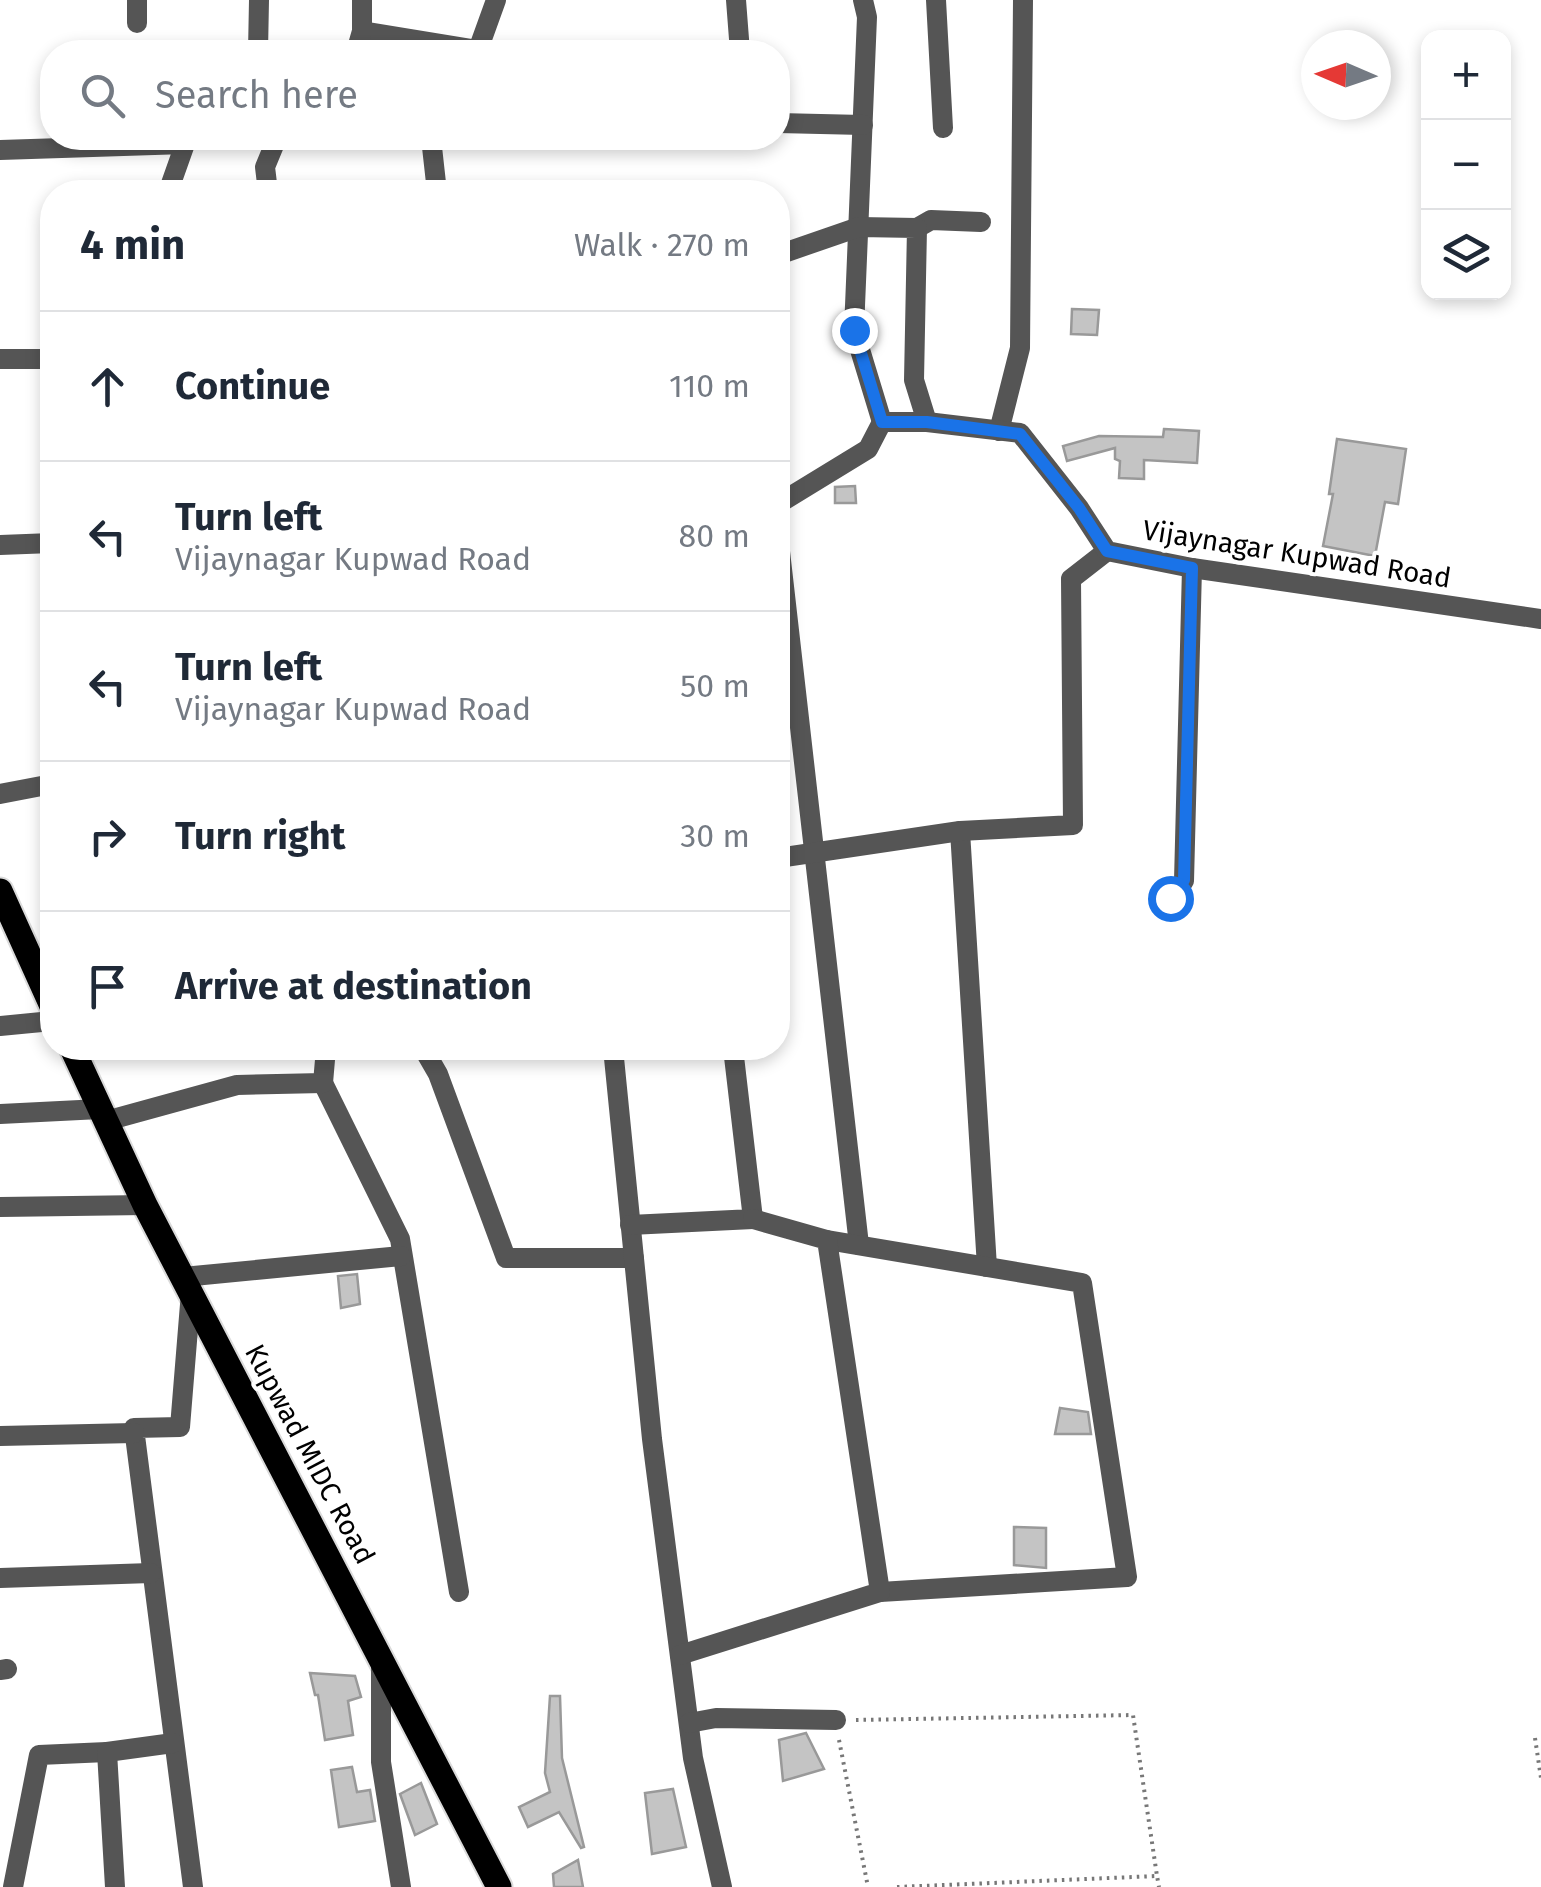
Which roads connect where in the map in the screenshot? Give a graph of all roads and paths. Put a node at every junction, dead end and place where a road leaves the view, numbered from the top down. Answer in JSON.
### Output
{"nodes":[{"id":1,"x":138,"y":0,"type":"edge"},
{"id":2,"x":259,"y":0,"type":"edge"},
{"id":3,"x":362,"y":0,"type":"edge"},
{"id":4,"x":496,"y":0,"type":"edge"},
{"id":5,"x":736,"y":0,"type":"edge"},
{"id":6,"x":863,"y":0,"type":"edge"},
{"id":7,"x":936,"y":0,"type":"edge"},
{"id":8,"x":1023,"y":0,"type":"edge"},
{"id":9,"x":137,"y":23,"type":"dead end"},
{"id":10,"x":362,"y":31,"type":"junction"},
{"id":11,"x":258,"y":40,"type":"edge"},
{"id":12,"x":359,"y":40,"type":"edge"},
{"id":13,"x":417,"y":40,"type":"edge"},
{"id":14,"x":482,"y":40,"type":"edge"},
{"id":15,"x":739,"y":40,"type":"edge"},
{"id":16,"x":790,"y":123,"type":"edge"},
{"id":17,"x":864,"y":125,"type":"junction"},
{"id":18,"x":943,"y":128,"type":"dead end"},
{"id":19,"x":40,"y":148,"type":"edge"},
{"id":20,"x":0,"y":150,"type":"edge"},
{"id":21,"x":184,"y":150,"type":"edge"},
{"id":22,"x":272,"y":150,"type":"edge"},
{"id":23,"x":432,"y":150,"type":"edge"},
{"id":24,"x":172,"y":180,"type":"edge"},
{"id":25,"x":267,"y":180,"type":"edge"},
{"id":26,"x":435,"y":180,"type":"edge"},
{"id":27,"x":982,"y":222,"type":"dead end"},
{"id":28,"x":859,"y":227,"type":"junction"},
{"id":29,"x":918,"y":228,"type":"junction"},
{"id":30,"x":790,"y":251,"type":"edge"},
{"id":31,"x":0,"y":359,"type":"edge"},
{"id":32,"x":40,"y":359,"type":"edge"},
{"id":33,"x":882,"y":422,"type":"junction"},
{"id":34,"x":927,"y":422,"type":"junction"},
{"id":35,"x":999,"y":431,"type":"junction"},
{"id":36,"x":790,"y":497,"type":"edge"},
{"id":37,"x":40,"y":544,"type":"edge"},
{"id":38,"x":0,"y":545,"type":"edge"},
{"id":39,"x":1107,"y":551,"type":"junction"},
{"id":40,"x":1192,"y":568,"type":"junction"},
{"id":41,"x":1541,"y":619,"type":"edge"},
{"id":42,"x":790,"y":637,"type":"edge"},
{"id":43,"x":40,"y":786,"type":"edge"},
{"id":44,"x":0,"y":794,"type":"edge"},
{"id":45,"x":960,"y":831,"type":"junction"},
{"id":46,"x":815,"y":852,"type":"junction"},
{"id":47,"x":790,"y":856,"type":"edge"},
{"id":48,"x":0,"y":891,"type":"edge"},
{"id":49,"x":1170,"y":898,"type":"dead end"},
{"id":50,"x":11,"y":942,"type":"edge"},
{"id":51,"x":40,"y":987,"type":"edge"},
{"id":52,"x":40,"y":1022,"type":"edge"},
{"id":53,"x":0,"y":1026,"type":"edge"},
{"id":54,"x":78,"y":1060,"type":"edge"},
{"id":55,"x":325,"y":1060,"type":"edge"},
{"id":56,"x":430,"y":1060,"type":"edge"},
{"id":57,"x":614,"y":1060,"type":"edge"},
{"id":58,"x":734,"y":1060,"type":"edge"},
{"id":59,"x":322,"y":1083,"type":"junction"},
{"id":60,"x":0,"y":1114,"type":"edge"},
{"id":61,"x":103,"y":1115,"type":"junction"},
{"id":62,"x":145,"y":1204,"type":"junction"},
{"id":63,"x":0,"y":1207,"type":"edge"},
{"id":64,"x":753,"y":1219,"type":"junction"},
{"id":65,"x":630,"y":1225,"type":"junction"},
{"id":66,"x":826,"y":1240,"type":"junction"},
{"id":67,"x":859,"y":1245,"type":"junction"},
{"id":68,"x":401,"y":1256,"type":"junction"},
{"id":69,"x":634,"y":1258,"type":"junction"},
{"id":70,"x":987,"y":1267,"type":"junction"},
{"id":71,"x":187,"y":1284,"type":"junction"},
{"id":72,"x":134,"y":1434,"type":"junction"},
{"id":73,"x":0,"y":1436,"type":"edge"},
{"id":74,"x":150,"y":1573,"type":"junction"},
{"id":75,"x":0,"y":1578,"type":"edge"},
{"id":76,"x":459,"y":1592,"type":"dead end"},
{"id":77,"x":880,"y":1592,"type":"junction"},
{"id":78,"x":680,"y":1655,"type":"junction"},
{"id":79,"x":381,"y":1656,"type":"junction"},
{"id":80,"x":836,"y":1720,"type":"junction"},
{"id":81,"x":689,"y":1724,"type":"junction"},
{"id":82,"x":1535,"y":1738,"type":"dead end"},
{"id":83,"x":173,"y":1743,"type":"junction"},
{"id":84,"x":107,"y":1752,"type":"junction"},
{"id":85,"x":1541,"y":1778,"type":"edge"},
{"id":86,"x":1157,"y":1876,"type":"junction"},
{"id":87,"x":13,"y":1887,"type":"edge"},
{"id":88,"x":115,"y":1887,"type":"edge"},
{"id":89,"x":193,"y":1887,"type":"edge"},
{"id":90,"x":401,"y":1887,"type":"edge"},
{"id":91,"x":498,"y":1887,"type":"edge"},
{"id":92,"x":722,"y":1887,"type":"edge"},
{"id":93,"x":868,"y":1887,"type":"edge"},
{"id":94,"x":897,"y":1887,"type":"edge"},
{"id":95,"x":1160,"y":1887,"type":"edge"}],
"edges":[{"from":1,"to":9,"type":"street"},
{"from":2,"to":11,"type":"street"},
{"from":3,"to":10,"type":"street"},
{"from":4,"to":14,"type":"street"},
{"from":5,"to":15,"type":"street"},
{"from":6,"to":17,"type":"street"},
{"from":7,"to":18,"type":"street"},
{"from":8,"to":35,"type":"street"},
{"from":10,"to":12,"type":"street"},
{"from":10,"to":13,"type":"street"},
{"from":16,"to":17,"type":"street"},
{"from":17,"to":28,"type":"street"},
{"from":19,"to":20,"type":"street"},
{"from":21,"to":24,"type":"street"},
{"from":22,"to":25,"type":"street"},
{"from":23,"to":26,"type":"street"},
{"from":27,"to":29,"type":"street"},
{"from":28,"to":29,"type":"street"},
{"from":28,"to":30,"type":"street"},
{"from":28,"to":33,"type":"street"},
{"from":29,"to":34,"type":"street"},
{"from":31,"to":32,"type":"street"},
{"from":33,"to":34,"type":"street","name":"Vijaynagar Kupwad Road"},
{"from":33,"to":36,"type":"street"},
{"from":34,"to":35,"type":"street","name":"Vijaynagar Kupwad Road"},
{"from":35,"to":39,"type":"street","name":"Vijaynagar Kupwad Road"},
{"from":37,"to":38,"type":"street"},
{"from":39,"to":40,"type":"street","name":"Vijaynagar Kupwad Road"},
{"from":39,"to":45,"type":"street"},
{"from":40,"to":41,"type":"street","name":"Vijaynagar Kupwad Road"},
{"from":40,"to":49,"type":"street"},
{"from":42,"to":46,"type":"street"},
{"from":43,"to":44,"type":"street"},
{"from":45,"to":46,"type":"street"},
{"from":45,"to":70,"type":"street"},
{"from":46,"to":47,"type":"street"},
{"from":46,"to":67,"type":"street"},
{"from":48,"to":50,"type":"main road"},
{"from":50,"to":51,"type":"main road"},
{"from":52,"to":53,"type":"street"},
{"from":54,"to":61,"type":"main road","name":"Kupwad MIDC Road"},
{"from":55,"to":59,"type":"street"},
{"from":56,"to":69,"type":"street"},
{"from":57,"to":65,"type":"street"},
{"from":58,"to":64,"type":"street"},
{"from":59,"to":61,"type":"street"},
{"from":59,"to":68,"type":"street"},
{"from":60,"to":61,"type":"street"},
{"from":61,"to":62,"type":"main road","name":"Kupwad MIDC Road"},
{"from":62,"to":63,"type":"street"},
{"from":62,"to":71,"type":"main road","name":"Kupwad MIDC Road"},
{"from":64,"to":65,"type":"street"},
{"from":64,"to":66,"type":"street"},
{"from":65,"to":69,"type":"street"},
{"from":66,"to":67,"type":"street"},
{"from":66,"to":77,"type":"street"},
{"from":67,"to":70,"type":"street"},
{"from":68,"to":71,"type":"street"},
{"from":68,"to":76,"type":"street"},
{"from":69,"to":78,"type":"street"},
{"from":70,"to":77,"type":"street"},
{"from":71,"to":72,"type":"street"},
{"from":71,"to":79,"type":"main road","name":"Kupwad MIDC Road"},
{"from":72,"to":73,"type":"street"},
{"from":72,"to":74,"type":"street"},
{"from":74,"to":75,"type":"street"},
{"from":74,"to":83,"type":"street"},
{"from":77,"to":78,"type":"street"},
{"from":78,"to":81,"type":"street"},
{"from":79,"to":90,"type":"street"},
{"from":79,"to":91,"type":"main road","name":"Kupwad MIDC Road"},
{"from":80,"to":81,"type":"street"},
{"from":80,"to":86,"type":"path"},
{"from":80,"to":93,"type":"path"},
{"from":81,"to":92,"type":"street"},
{"from":82,"to":85,"type":"path"},
{"from":83,"to":84,"type":"street"},
{"from":83,"to":89,"type":"street"},
{"from":84,"to":87,"type":"street"},
{"from":84,"to":88,"type":"street"},
{"from":86,"to":94,"type":"path"},
{"from":86,"to":95,"type":"path"}]}
